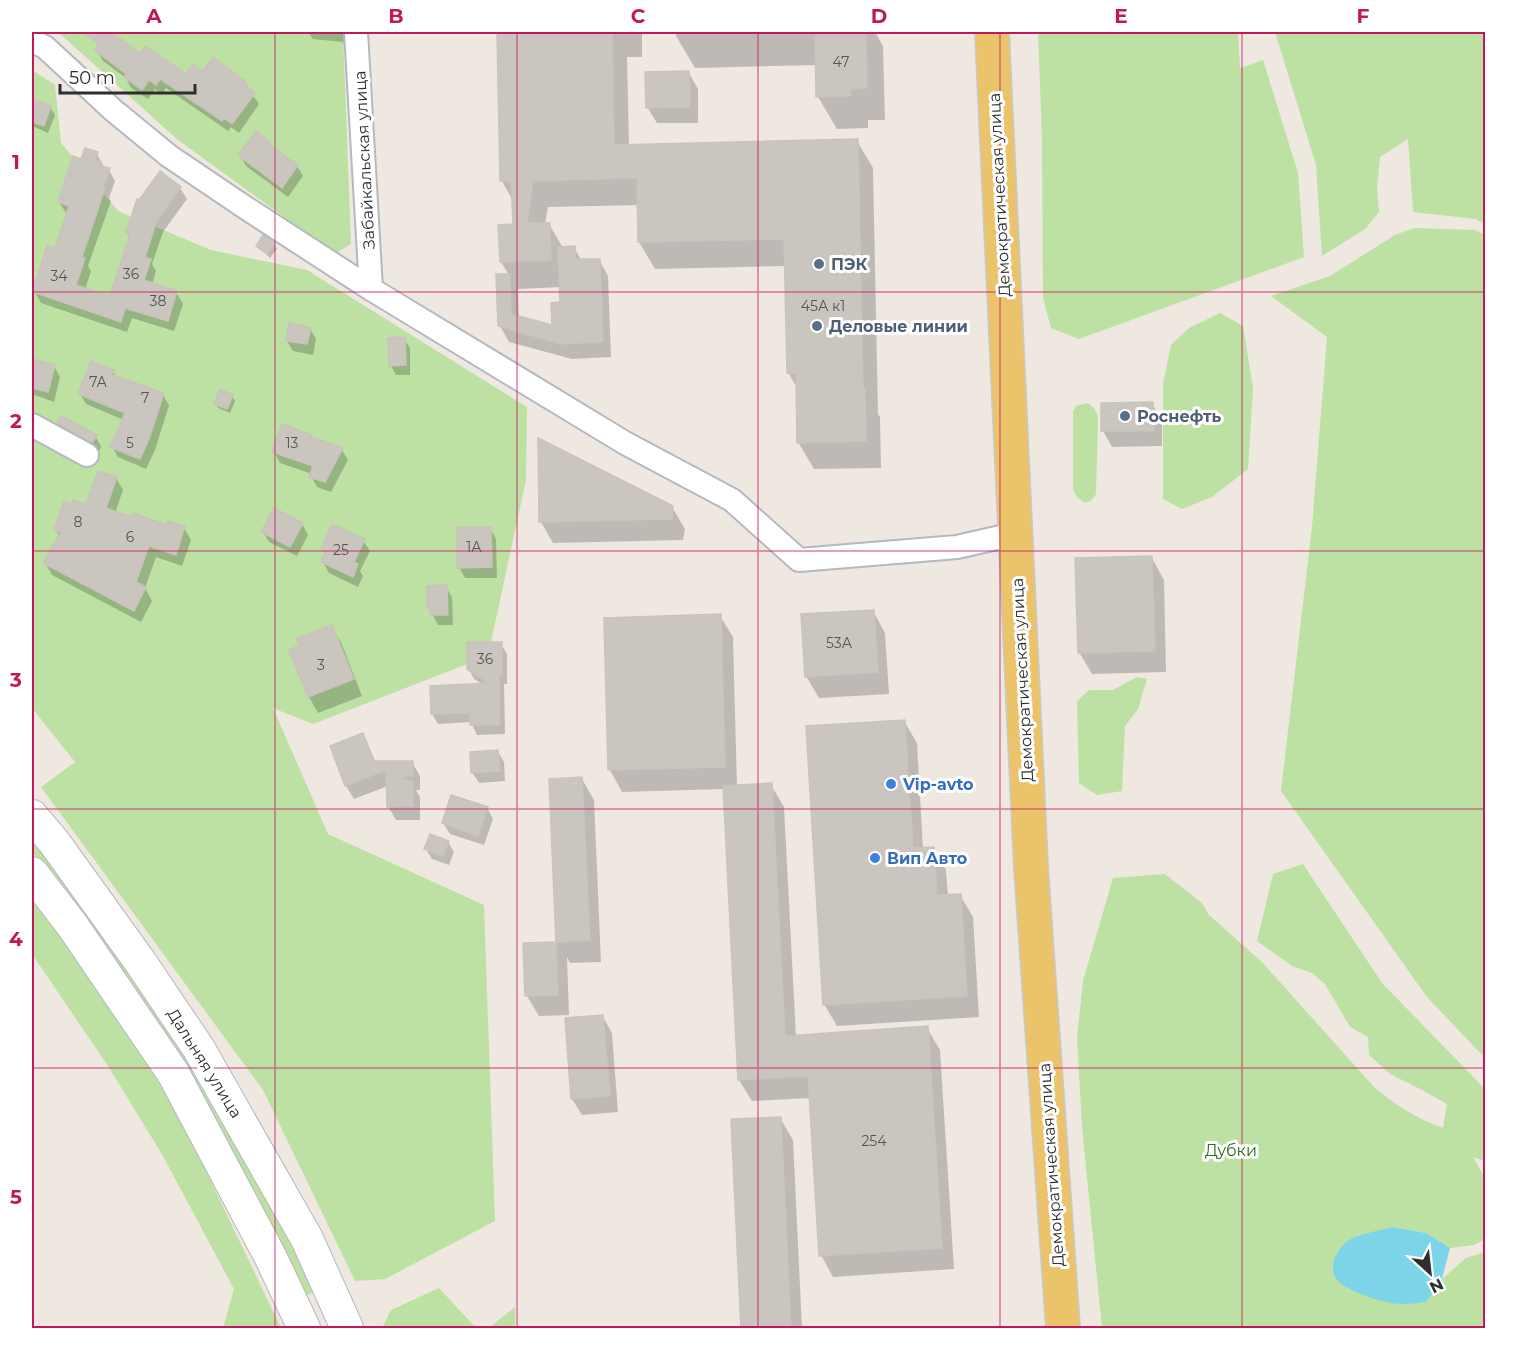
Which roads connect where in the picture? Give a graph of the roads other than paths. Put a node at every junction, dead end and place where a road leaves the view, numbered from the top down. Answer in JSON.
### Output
{"nodes":[{"id":1,"x":356,"y":32,"type":"edge"},
{"id":2,"x":992,"y":32,"type":"edge"},
{"id":3,"x":32,"y":41,"type":"edge"},
{"id":4,"x":371,"y":289,"type":"junction"},
{"id":5,"x":32,"y":425,"type":"edge"},
{"id":6,"x":87,"y":455,"type":"dead end"},
{"id":7,"x":1014,"y":534,"type":"junction"},
{"id":8,"x":32,"y":816,"type":"edge"},
{"id":9,"x":32,"y":873,"type":"edge"},
{"id":10,"x":304,"y":1329,"type":"edge"},
{"id":11,"x":347,"y":1329,"type":"edge"},
{"id":12,"x":1064,"y":1329,"type":"edge"}],
"edges":[{"from":1,"to":4,"type":"street","name":"Забайкальская улица"},
{"from":2,"to":7,"type":"main road","name":"Демократическая улица"},
{"from":3,"to":4,"type":"street"},
{"from":4,"to":7,"type":"street"},
{"from":5,"to":6,"type":"street"},
{"from":7,"to":12,"type":"main road","name":"Демократическая улица"},
{"from":8,"to":11,"type":"main road","name":"Дальняя улица"},
{"from":9,"to":10,"type":"main road","name":"Дальняя улица"}]}
